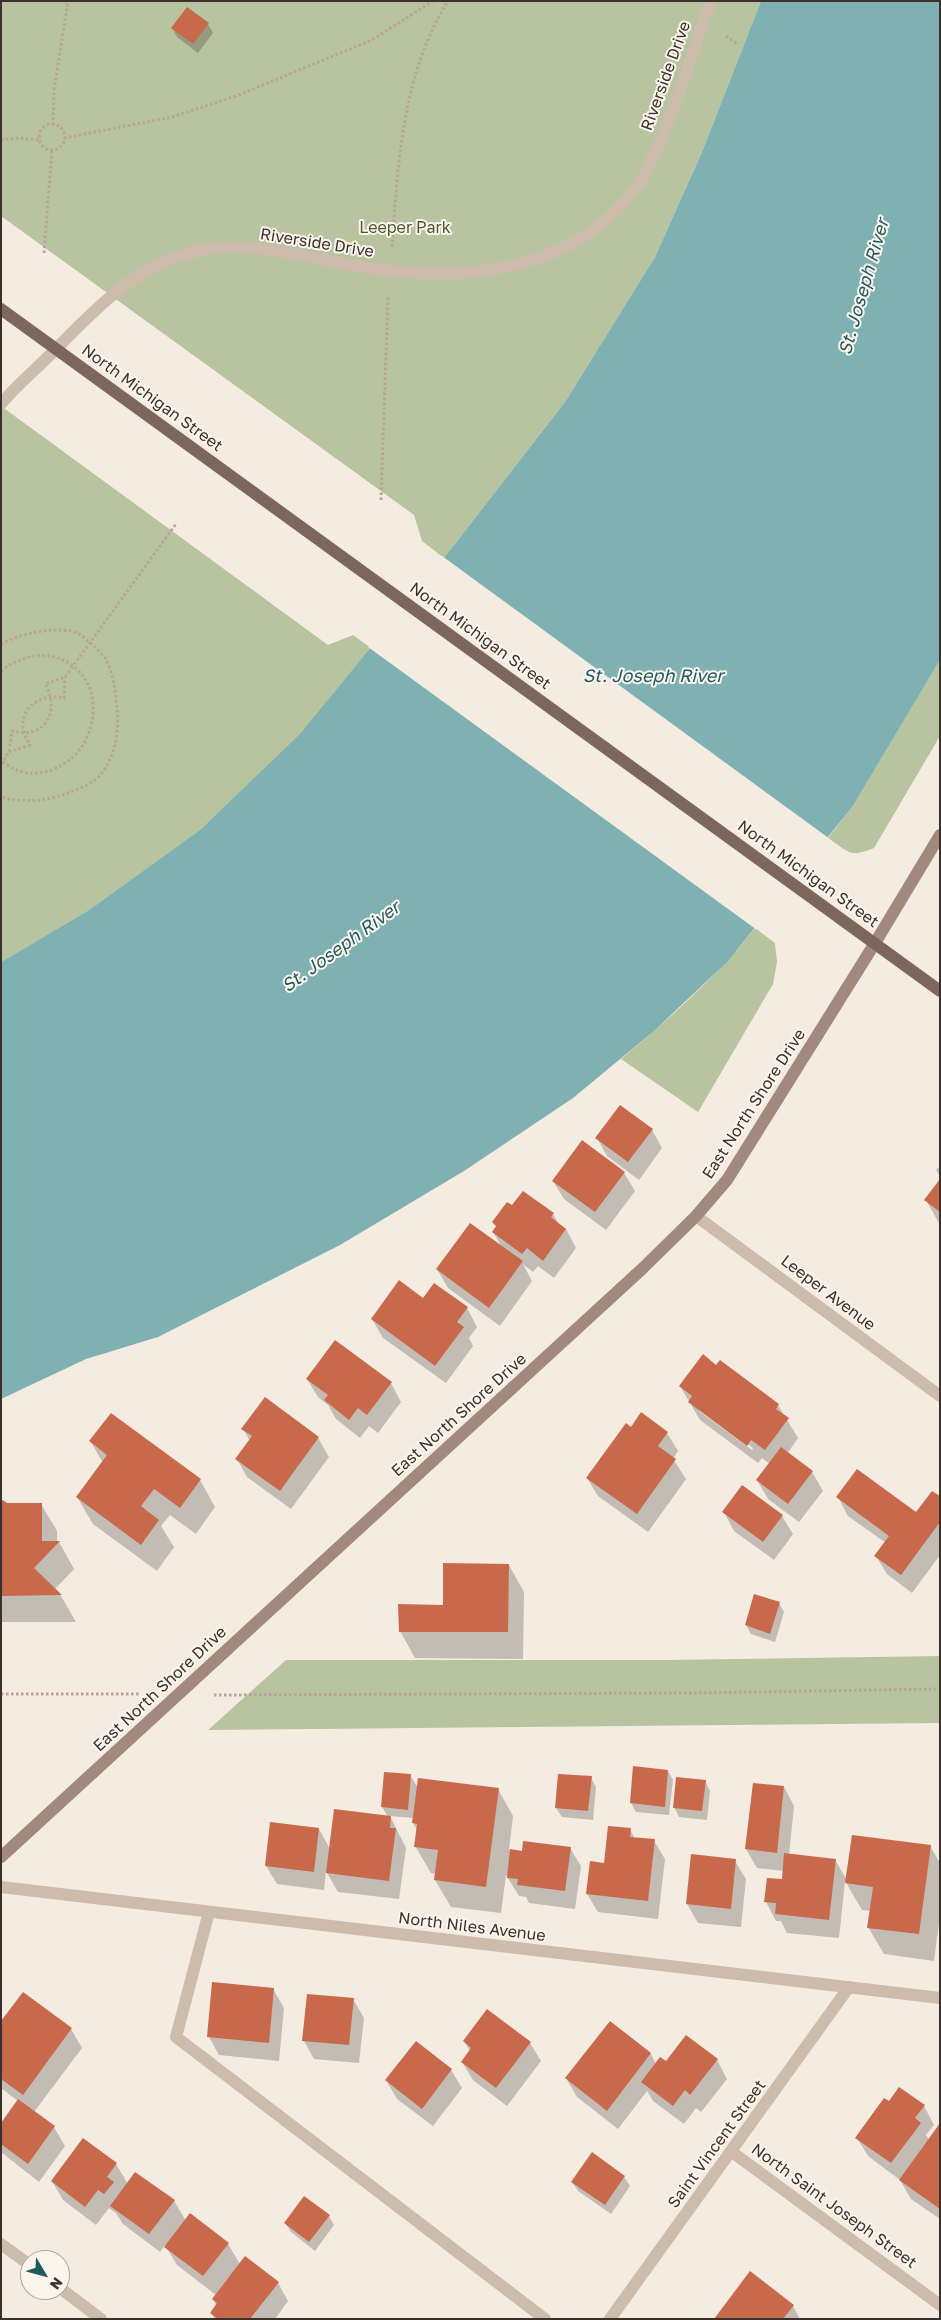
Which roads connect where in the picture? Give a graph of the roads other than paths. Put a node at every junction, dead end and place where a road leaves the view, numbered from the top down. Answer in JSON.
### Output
{"nodes":[{"id":1,"x":711,"y":1,"type":"edge"},
{"id":2,"x":1,"y":309,"type":"edge"},
{"id":3,"x":56,"y":349,"type":"junction"},
{"id":4,"x":1,"y":404,"type":"edge"},
{"id":5,"x":940,"y":835,"type":"edge"},
{"id":6,"x":875,"y":943,"type":"junction"},
{"id":7,"x":940,"y":991,"type":"edge"},
{"id":8,"x":696,"y":1216,"type":"junction"},
{"id":9,"x":940,"y":1396,"type":"edge"},
{"id":10,"x":1,"y":1857,"type":"edge"},
{"id":11,"x":1,"y":1887,"type":"edge"},
{"id":12,"x":209,"y":1912,"type":"junction"},
{"id":13,"x":849,"y":1987,"type":"junction"},
{"id":14,"x":940,"y":1998,"type":"edge"},
{"id":15,"x":732,"y":2152,"type":"junction"},
{"id":16,"x":1,"y":2244,"type":"edge"},
{"id":17,"x":20,"y":2258,"type":"edge"},
{"id":18,"x":70,"y":2295,"type":"edge"},
{"id":19,"x":940,"y":2305,"type":"edge"},
{"id":20,"x":102,"y":2319,"type":"edge"},
{"id":21,"x":545,"y":2319,"type":"edge"},
{"id":22,"x":610,"y":2319,"type":"edge"}],
"edges":[{"from":1,"to":3,"type":"street","name":"Riverside Drive"},
{"from":2,"to":3,"type":"main road","name":"North Michigan Street"},
{"from":3,"to":4,"type":"street","name":"Riverside Drive"},
{"from":3,"to":6,"type":"main road","name":"North Michigan Street"},
{"from":5,"to":6,"type":"street","name":"East North Shore Drive"},
{"from":6,"to":7,"type":"main road","name":"North Michigan Street"},
{"from":6,"to":8,"type":"street","name":"East North Shore Drive"},
{"from":8,"to":9,"type":"street","name":"Leeper Avenue"},
{"from":8,"to":10,"type":"street","name":"East North Shore Drive"},
{"from":11,"to":12,"type":"street","name":"North Niles Avenue"},
{"from":12,"to":13,"type":"street","name":"North Niles Avenue"},
{"from":12,"to":21,"type":"street"},
{"from":13,"to":14,"type":"street","name":"North Niles Avenue"},
{"from":13,"to":15,"type":"street","name":"Saint Vincent Street"},
{"from":15,"to":19,"type":"street","name":"North Saint Joseph Street"},
{"from":15,"to":22,"type":"street","name":"Saint Vincent Street"},
{"from":16,"to":17,"type":"street"},
{"from":18,"to":20,"type":"street"}]}
